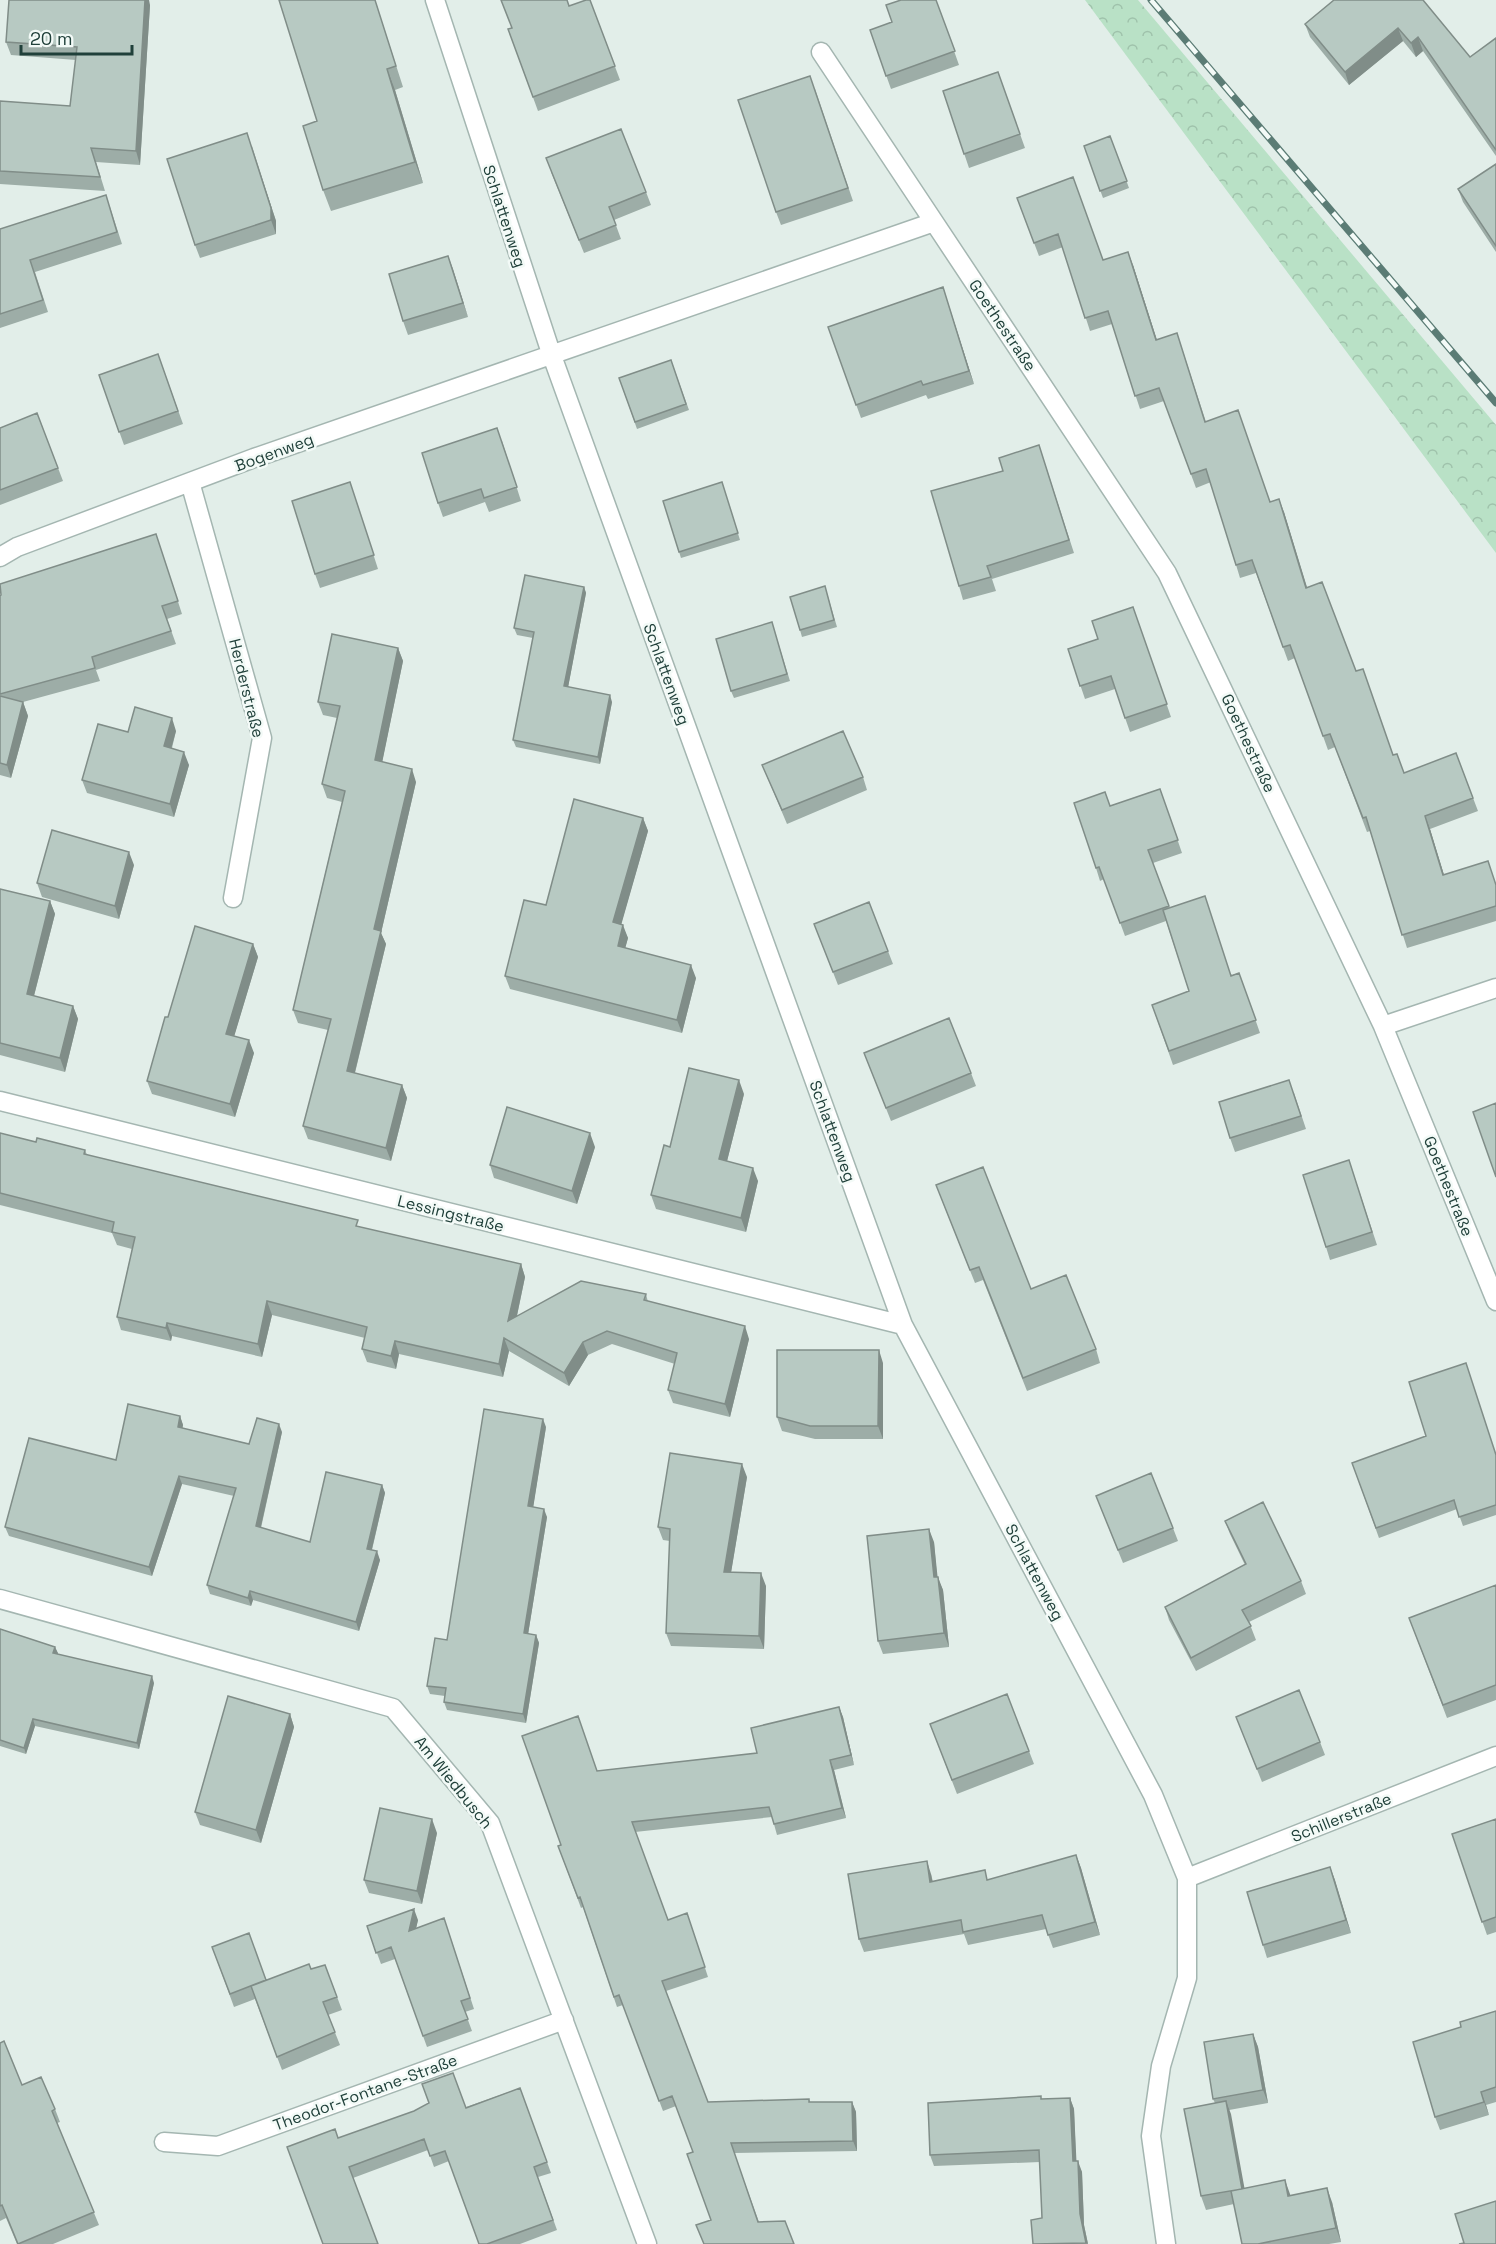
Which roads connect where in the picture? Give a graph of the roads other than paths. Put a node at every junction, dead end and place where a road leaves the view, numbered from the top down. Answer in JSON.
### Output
{"nodes":[{"id":1,"x":435,"y":0,"type":"edge"},
{"id":2,"x":821,"y":52,"type":"dead end"},
{"id":3,"x":934,"y":222,"type":"junction"},
{"id":4,"x":551,"y":353,"type":"junction"},
{"id":5,"x":190,"y":482,"type":"junction"},
{"id":6,"x":0,"y":557,"type":"edge"},
{"id":7,"x":233,"y":898,"type":"dead end"},
{"id":8,"x":1496,"y":988,"type":"edge"},
{"id":9,"x":1383,"y":1026,"type":"junction"},
{"id":10,"x":0,"y":1101,"type":"edge"},
{"id":11,"x":1496,"y":1301,"type":"edge"},
{"id":12,"x":903,"y":1325,"type":"junction"},
{"id":13,"x":0,"y":1599,"type":"edge"},
{"id":14,"x":1496,"y":1756,"type":"edge"},
{"id":15,"x":1187,"y":1878,"type":"junction"},
{"id":16,"x":564,"y":2020,"type":"junction"},
{"id":17,"x":164,"y":2142,"type":"dead end"},
{"id":18,"x":647,"y":2244,"type":"edge"},
{"id":19,"x":1166,"y":2244,"type":"edge"}],
"edges":[{"from":1,"to":4,"type":"street","name":"Schlattenweg"},
{"from":2,"to":3,"type":"street","name":"Goethestraße"},
{"from":3,"to":4,"type":"street"},
{"from":3,"to":9,"type":"street","name":"Goethestraße"},
{"from":4,"to":5,"type":"street","name":"Bogenweg"},
{"from":4,"to":12,"type":"street","name":"Schlattenweg"},
{"from":5,"to":6,"type":"street","name":"Bogenweg"},
{"from":5,"to":7,"type":"street","name":"Herderstraße"},
{"from":8,"to":9,"type":"street"},
{"from":9,"to":11,"type":"street","name":"Goethestraße"},
{"from":10,"to":12,"type":"street","name":"Lessingstraße"},
{"from":12,"to":15,"type":"street","name":"Schlattenweg"},
{"from":13,"to":16,"type":"street","name":"Am Wiedbusch"},
{"from":14,"to":15,"type":"street","name":"Schillerstraße"},
{"from":15,"to":19,"type":"street","name":"Schlattenweg"},
{"from":16,"to":17,"type":"street","name":"Theodor-Fontane-Straße"},
{"from":16,"to":18,"type":"street","name":"Am Wiedbusch"}]}
